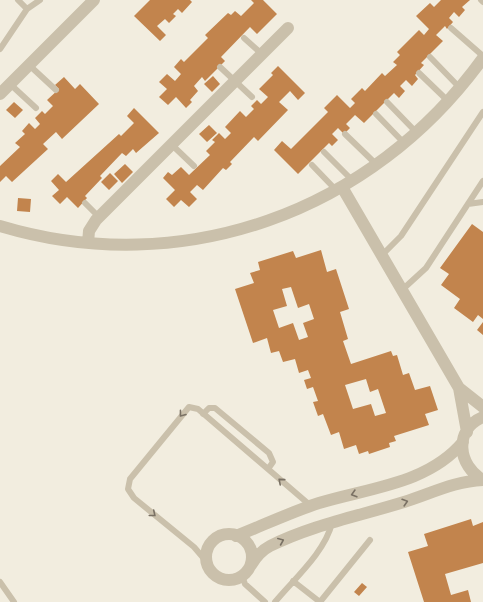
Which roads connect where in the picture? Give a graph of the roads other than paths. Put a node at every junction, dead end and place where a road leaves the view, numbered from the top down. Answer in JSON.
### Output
{"nodes":[{"id":1,"x":18,"y":0,"type":"edge"},
{"id":2,"x":40,"y":0,"type":"edge"},
{"id":3,"x":94,"y":0,"type":"edge"},
{"id":4,"x":27,"y":9,"type":"junction"},
{"id":5,"x":288,"y":28,"type":"dead end"},
{"id":6,"x":452,"y":28,"type":"dead end"},
{"id":7,"x":244,"y":38,"type":"dead end"},
{"id":8,"x":0,"y":49,"type":"edge"},
{"id":9,"x":262,"y":54,"type":"junction"},
{"id":10,"x":430,"y":57,"type":"dead end"},
{"id":11,"x":483,"y":57,"type":"edge"},
{"id":12,"x":29,"y":65,"type":"junction"},
{"id":13,"x":220,"y":67,"type":"dead end"},
{"id":14,"x":419,"y":73,"type":"dead end"},
{"id":15,"x":235,"y":81,"type":"junction"},
{"id":16,"x":10,"y":84,"type":"junction"},
{"id":17,"x":460,"y":88,"type":"junction"},
{"id":18,"x":56,"y":90,"type":"dead end"},
{"id":19,"x":0,"y":94,"type":"edge"},
{"id":20,"x":252,"y":97,"type":"dead end"},
{"id":21,"x":448,"y":101,"type":"junction"},
{"id":22,"x":387,"y":102,"type":"dead end"},
{"id":23,"x":36,"y":108,"type":"dead end"},
{"id":24,"x":483,"y":112,"type":"edge"},
{"id":25,"x":376,"y":114,"type":"dead end"},
{"id":26,"x":417,"y":133,"type":"junction"},
{"id":27,"x":345,"y":134,"type":"dead end"},
{"id":28,"x":171,"y":144,"type":"junction"},
{"id":29,"x":405,"y":144,"type":"junction"},
{"id":30,"x":324,"y":152,"type":"dead end"},
{"id":31,"x":312,"y":165,"type":"dead end"},
{"id":32,"x":377,"y":165,"type":"junction"},
{"id":33,"x":194,"y":166,"type":"dead end"},
{"id":34,"x":353,"y":181,"type":"junction"},
{"id":35,"x":483,"y":181,"type":"edge"},
{"id":36,"x":339,"y":189,"type":"junction"},
{"id":37,"x":483,"y":202,"type":"edge"},
{"id":38,"x":84,"y":203,"type":"dead end"},
{"id":39,"x":468,"y":204,"type":"junction"},
{"id":40,"x":99,"y":217,"type":"junction"},
{"id":41,"x":0,"y":226,"type":"edge"},
{"id":42,"x":88,"y":243,"type":"junction"},
{"id":43,"x":382,"y":255,"type":"junction"},
{"id":44,"x":402,"y":290,"type":"junction"},
{"id":45,"x":459,"y":388,"type":"junction"},
{"id":46,"x":483,"y":407,"type":"edge"},
{"id":47,"x":203,"y":414,"type":"junction"},
{"id":48,"x":483,"y":417,"type":"edge"},
{"id":49,"x":465,"y":437,"type":"junction"},
{"id":50,"x":268,"y":469,"type":"junction"},
{"id":51,"x":483,"y":480,"type":"edge"},
{"id":52,"x":311,"y":506,"type":"junction"},
{"id":53,"x":332,"y":523,"type":"junction"},
{"id":54,"x":236,"y":536,"type":"junction"},
{"id":55,"x":370,"y":540,"type":"dead end"},
{"id":56,"x":206,"y":561,"type":"junction"},
{"id":57,"x":251,"y":565,"type":"junction"},
{"id":58,"x":242,"y":576,"type":"junction"},
{"id":59,"x":293,"y":580,"type":"junction"},
{"id":60,"x":0,"y":582,"type":"edge"},
{"id":61,"x":14,"y":602,"type":"edge"},
{"id":62,"x":265,"y":602,"type":"edge"},
{"id":63,"x":275,"y":602,"type":"edge"},
{"id":64,"x":320,"y":602,"type":"edge"}],
"edges":[{"from":1,"to":4,"type":"lane"},
{"from":2,"to":4,"type":"lane"},
{"from":3,"to":12,"type":"street"},
{"from":4,"to":8,"type":"lane"},
{"from":5,"to":9,"type":"street"},
{"from":6,"to":11,"type":"lane"},
{"from":7,"to":9,"type":"lane"},
{"from":9,"to":15,"type":"street"},
{"from":10,"to":17,"type":"lane"},
{"from":11,"to":17,"type":"street"},
{"from":12,"to":16,"type":"street"},
{"from":12,"to":18,"type":"lane"},
{"from":13,"to":15,"type":"lane"},
{"from":14,"to":21,"type":"lane"},
{"from":15,"to":20,"type":"lane"},
{"from":15,"to":28,"type":"street"},
{"from":16,"to":19,"type":"street"},
{"from":16,"to":23,"type":"lane"},
{"from":17,"to":21,"type":"street"},
{"from":21,"to":26,"type":"street"},
{"from":22,"to":26,"type":"lane"},
{"from":24,"to":43,"type":"lane"},
{"from":25,"to":29,"type":"lane"},
{"from":26,"to":29,"type":"street"},
{"from":27,"to":32,"type":"lane"},
{"from":28,"to":33,"type":"lane"},
{"from":28,"to":40,"type":"street"},
{"from":29,"to":32,"type":"street"},
{"from":30,"to":34,"type":"lane"},
{"from":31,"to":36,"type":"lane"},
{"from":32,"to":34,"type":"street"},
{"from":34,"to":36,"type":"street"},
{"from":35,"to":39,"type":"lane"},
{"from":36,"to":42,"type":"street"},
{"from":36,"to":43,"type":"street"},
{"from":37,"to":39,"type":"lane"},
{"from":38,"to":40,"type":"lane"},
{"from":39,"to":44,"type":"lane"},
{"from":40,"to":42,"type":"street"},
{"from":41,"to":42,"type":"street"},
{"from":43,"to":44,"type":"street"},
{"from":44,"to":45,"type":"street"},
{"from":45,"to":46,"type":"street"},
{"from":45,"to":49,"type":"street"},
{"from":47,"to":50,"type":"lane"},
{"from":47,"to":50,"type":"lane"},
{"from":47,"to":56,"type":"lane","one_way":true},
{"from":48,"to":49,"type":"street"},
{"from":49,"to":51,"type":"street"},
{"from":49,"to":52,"type":"street","one_way":true},
{"from":52,"to":50,"type":"lane","one_way":true},
{"from":53,"to":51,"type":"street","one_way":true},
{"from":52,"to":54,"type":"street"},
{"from":57,"to":53,"type":"street","one_way":true},
{"from":53,"to":59,"type":"lane"},
{"from":54,"to":56,"type":"street"},
{"from":54,"to":57,"type":"street"},
{"from":55,"to":64,"type":"lane"},
{"from":56,"to":58,"type":"street"},
{"from":57,"to":58,"type":"street"},
{"from":58,"to":62,"type":"lane"},
{"from":59,"to":63,"type":"lane"},
{"from":59,"to":64,"type":"lane"},
{"from":60,"to":61,"type":"lane"}]}
